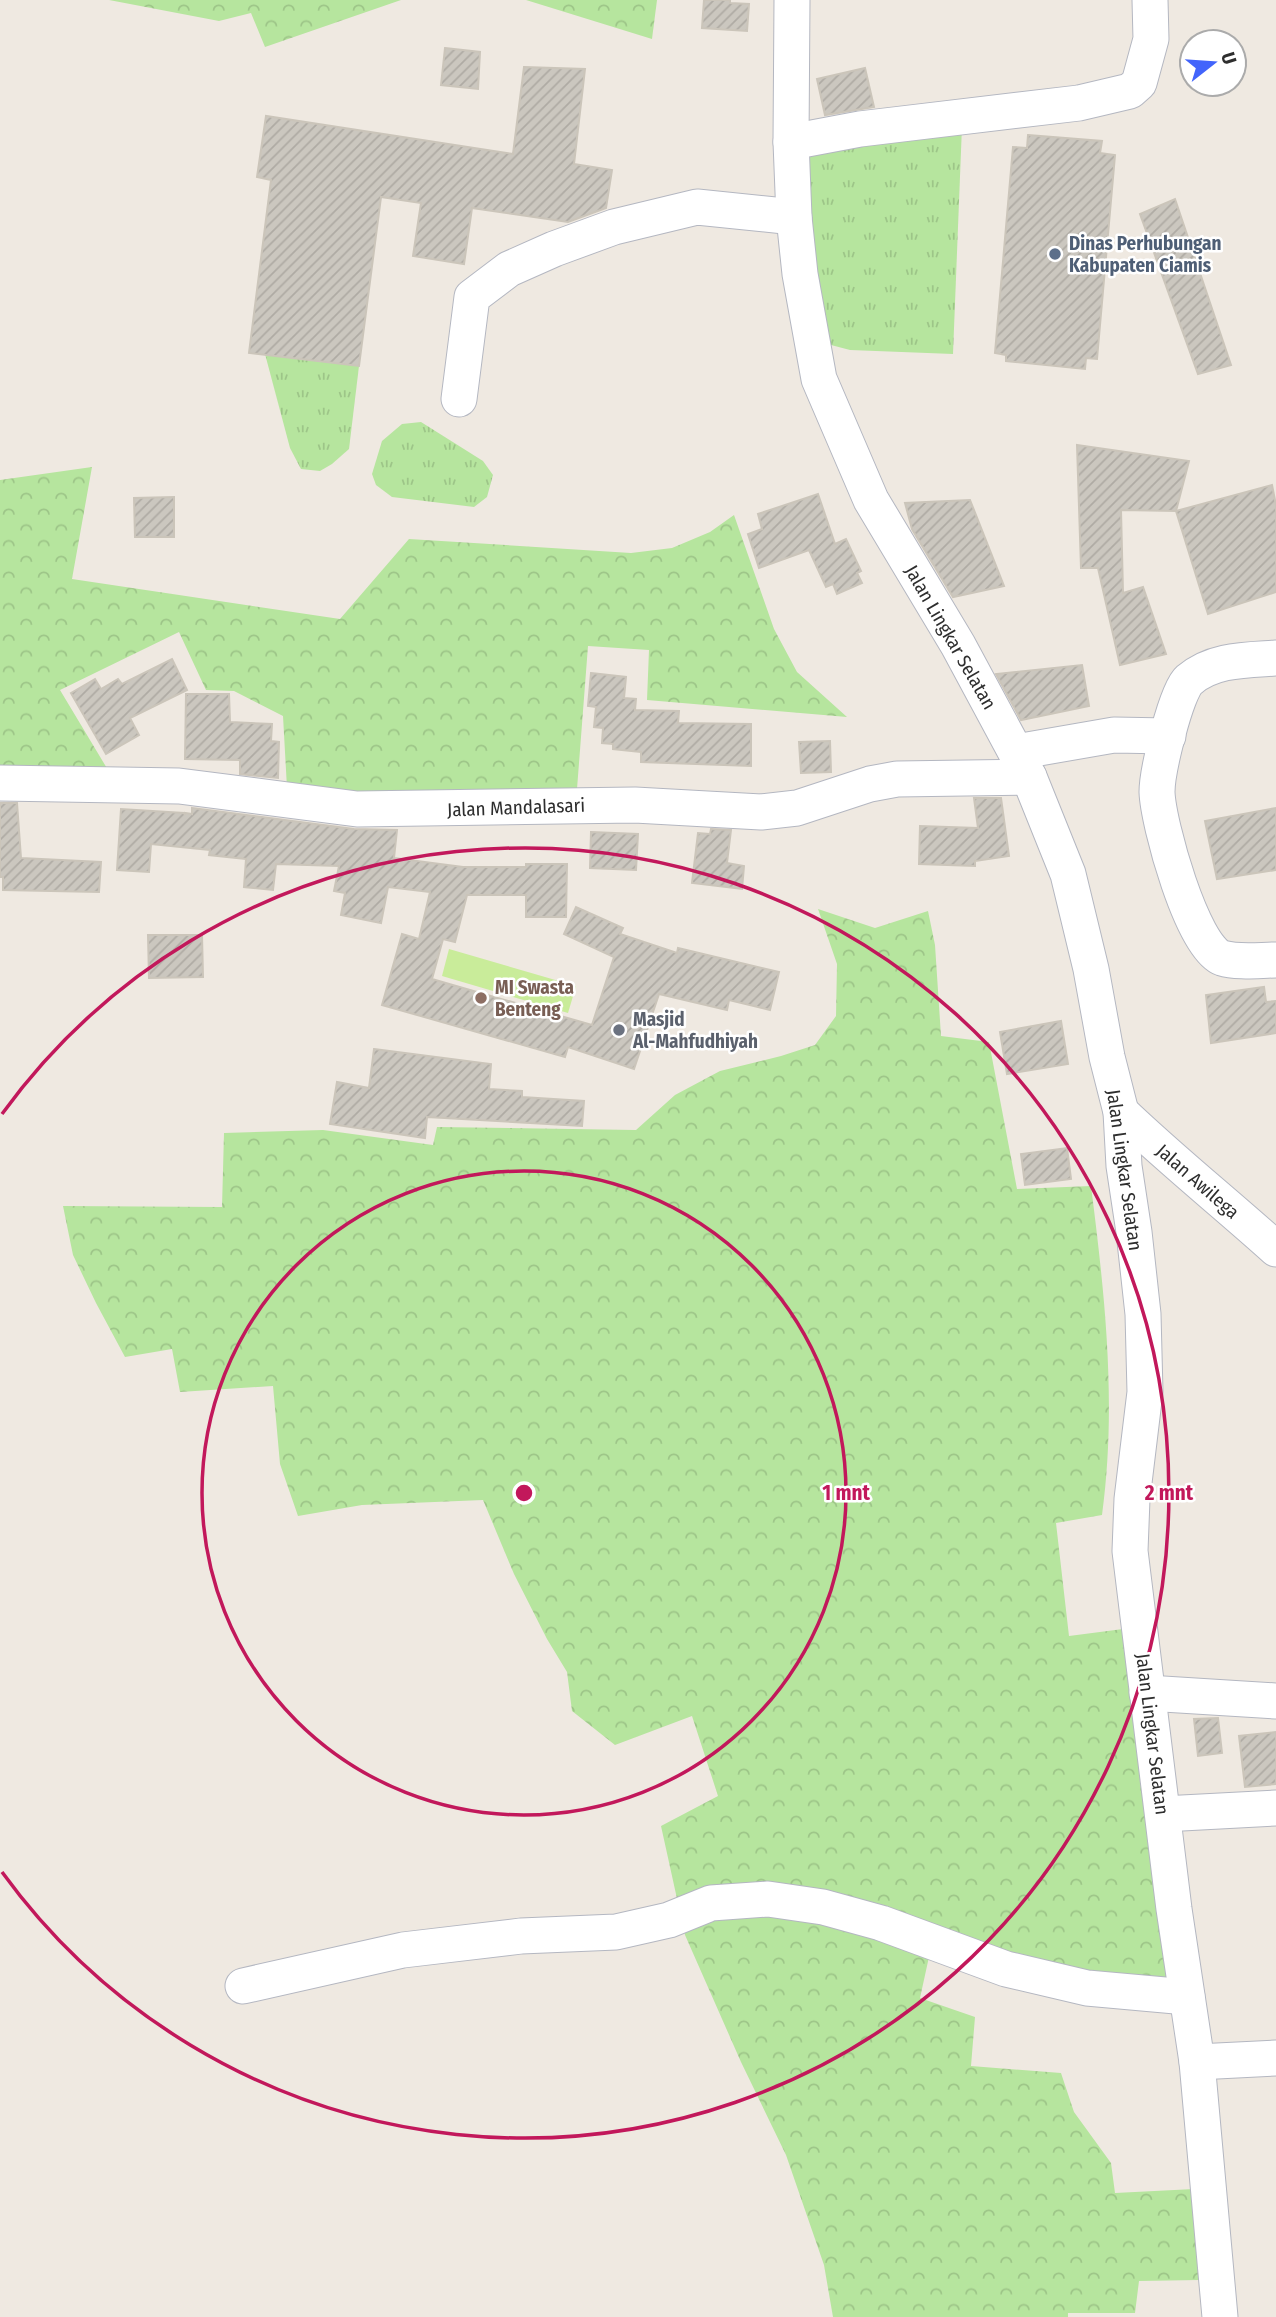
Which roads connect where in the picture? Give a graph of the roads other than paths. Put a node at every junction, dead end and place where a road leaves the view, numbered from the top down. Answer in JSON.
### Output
{"nodes":[{"id":1,"x":792,"y":0,"type":"edge"},
{"id":2,"x":1150,"y":0,"type":"edge"},
{"id":3,"x":791,"y":142,"type":"junction"},
{"id":4,"x":794,"y":217,"type":"junction"},
{"id":5,"x":459,"y":400,"type":"dead end"},
{"id":6,"x":1276,"y":658,"type":"edge"},
{"id":7,"x":1168,"y":736,"type":"junction"},
{"id":8,"x":1022,"y":765,"type":"junction"},
{"id":9,"x":0,"y":783,"type":"edge"},
{"id":10,"x":1276,"y":960,"type":"edge"},
{"id":11,"x":1121,"y":1112,"type":"junction"},
{"id":12,"x":1276,"y":1249,"type":"edge"},
{"id":13,"x":1147,"y":1693,"type":"junction"},
{"id":14,"x":1276,"y":1701,"type":"edge"},
{"id":15,"x":1276,"y":1808,"type":"edge"},
{"id":16,"x":1163,"y":1814,"type":"junction"},
{"id":17,"x":243,"y":1986,"type":"dead end"},
{"id":18,"x":1187,"y":1997,"type":"junction"},
{"id":19,"x":1276,"y":2058,"type":"edge"},
{"id":20,"x":1197,"y":2062,"type":"junction"},
{"id":21,"x":1220,"y":2317,"type":"edge"}],
"edges":[{"from":1,"to":3,"type":"street","name":"Jalan Lingkar Selatan"},
{"from":2,"to":3,"type":"street"},
{"from":3,"to":4,"type":"street","name":"Jalan Lingkar Selatan"},
{"from":4,"to":5,"type":"street"},
{"from":4,"to":8,"type":"street","name":"Jalan Lingkar Selatan"},
{"from":6,"to":7,"type":"street"},
{"from":7,"to":8,"type":"street","name":"Jalan Mandalasari"},
{"from":7,"to":10,"type":"street"},
{"from":8,"to":9,"type":"street","name":"Jalan Mandalasari"},
{"from":8,"to":11,"type":"street","name":"Jalan Lingkar Selatan"},
{"from":11,"to":12,"type":"street","name":"Jalan Awilega"},
{"from":11,"to":13,"type":"street","name":"Jalan Lingkar Selatan"},
{"from":13,"to":14,"type":"street"},
{"from":13,"to":16,"type":"street","name":"Jalan Lingkar Selatan"},
{"from":15,"to":16,"type":"street"},
{"from":16,"to":18,"type":"street","name":"Jalan Lingkar Selatan"},
{"from":17,"to":18,"type":"street"},
{"from":18,"to":20,"type":"street","name":"Jalan Lingkar Selatan"},
{"from":19,"to":20,"type":"street"},
{"from":20,"to":21,"type":"street","name":"Jalan Lingkar Selatan"}]}
